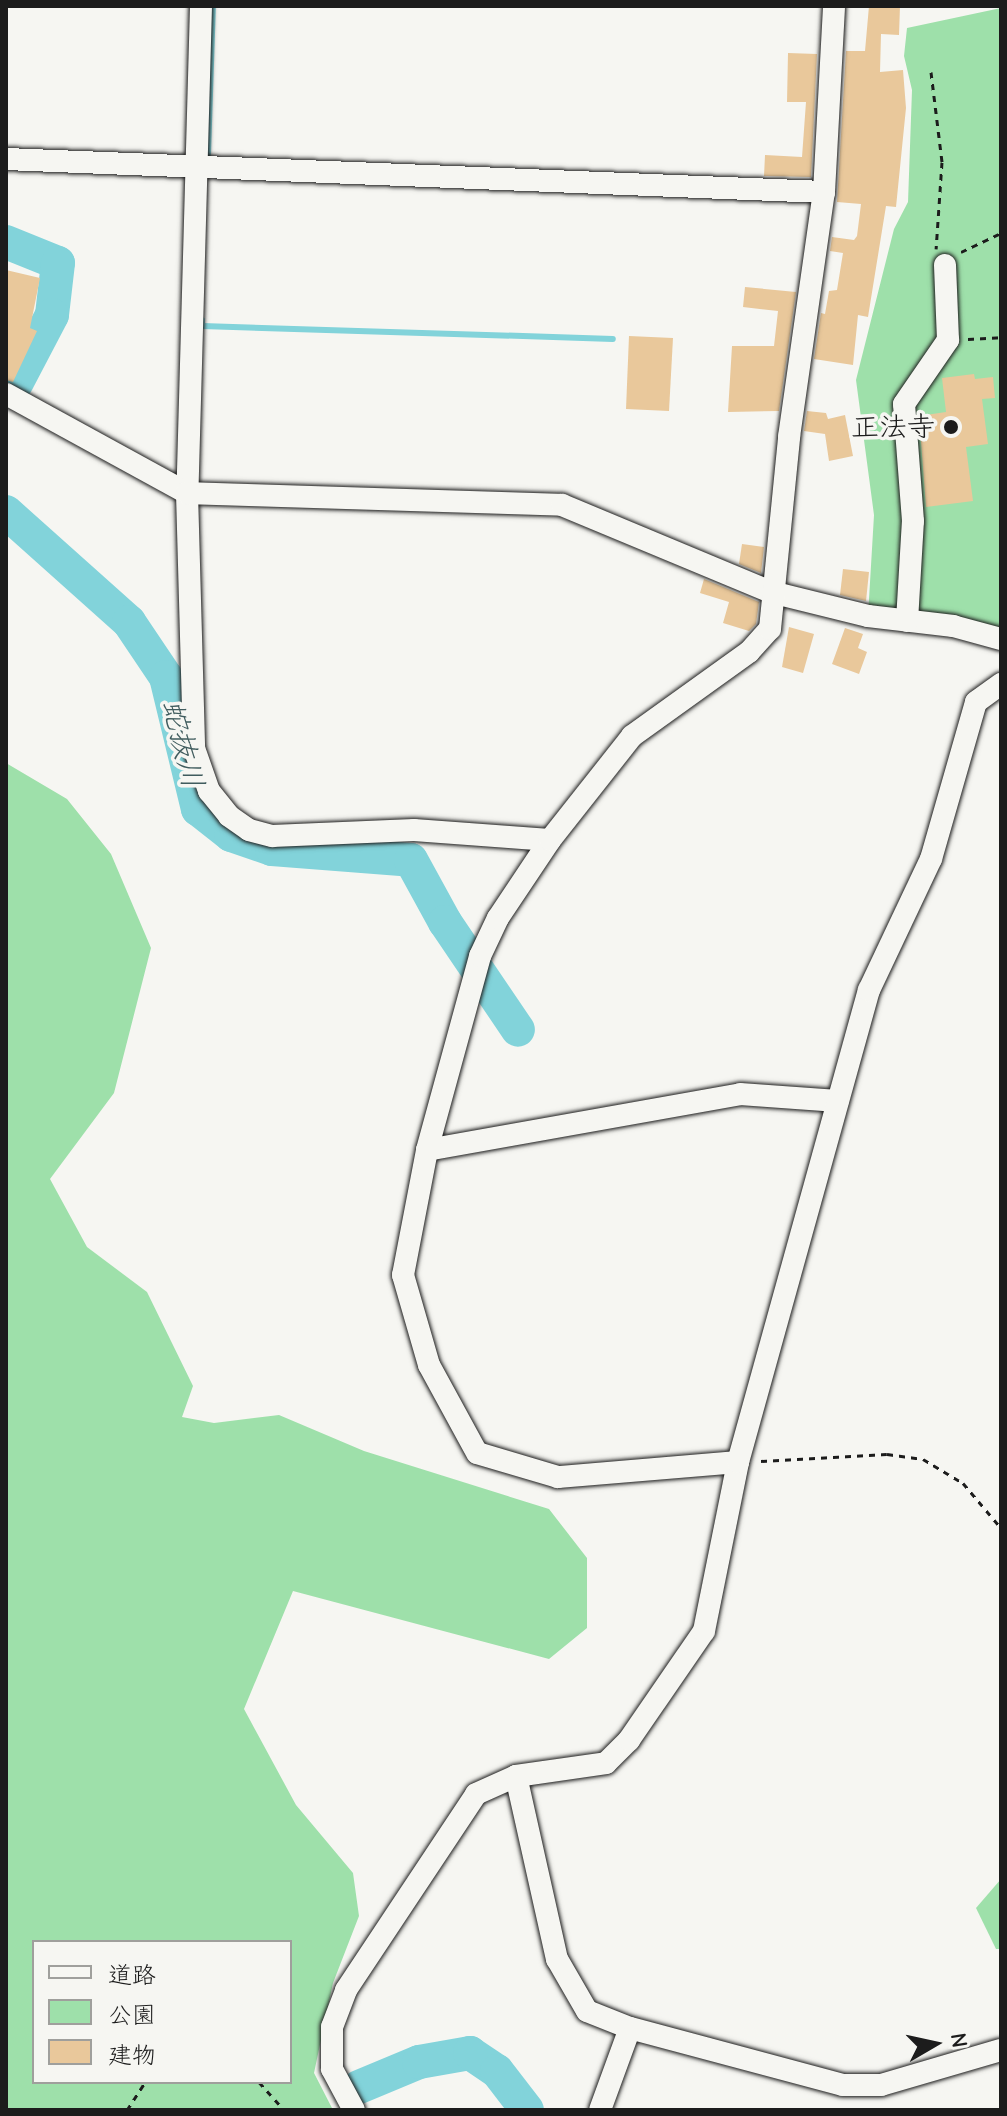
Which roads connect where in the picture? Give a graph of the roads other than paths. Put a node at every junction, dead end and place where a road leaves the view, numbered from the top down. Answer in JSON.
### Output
{"nodes":[{"id":1,"x":201,"y":6,"type":"edge"},
{"id":2,"x":834,"y":6,"type":"edge"},
{"id":3,"x":6,"y":159,"type":"edge"},
{"id":4,"x":195,"y":169,"type":"junction"},
{"id":5,"x":824,"y":192,"type":"junction"},
{"id":6,"x":945,"y":265,"type":"road end"},
{"id":7,"x":6,"y":394,"type":"edge"},
{"id":8,"x":187,"y":493,"type":"junction"},
{"id":9,"x":771,"y":592,"type":"junction"},
{"id":10,"x":907,"y":621,"type":"junction"},
{"id":11,"x":1001,"y":639,"type":"edge"},
{"id":12,"x":1001,"y":684,"type":"edge"},
{"id":13,"x":550,"y":840,"type":"junction"},
{"id":14,"x":838,"y":1101,"type":"junction"},
{"id":15,"x":427,"y":1150,"type":"junction"},
{"id":16,"x":738,"y":1462,"type":"junction"},
{"id":17,"x":516,"y":1776,"type":"junction"},
{"id":18,"x":630,"y":2028,"type":"junction"},
{"id":19,"x":1001,"y":2050,"type":"edge"},
{"id":20,"x":354,"y":2110,"type":"edge"},
{"id":21,"x":600,"y":2110,"type":"edge"}],
"edges":[{"from":1,"to":4,"type":"street"},
{"from":2,"to":5,"type":"street"},
{"from":3,"to":4,"type":"street"},
{"from":4,"to":5,"type":"street"},
{"from":4,"to":8,"type":"street"},
{"from":5,"to":9,"type":"street"},
{"from":6,"to":10,"type":"street"},
{"from":7,"to":8,"type":"street"},
{"from":8,"to":9,"type":"street"},
{"from":8,"to":13,"type":"street"},
{"from":9,"to":10,"type":"street"},
{"from":9,"to":13,"type":"street"},
{"from":10,"to":11,"type":"street"},
{"from":12,"to":14,"type":"street"},
{"from":13,"to":15,"type":"street"},
{"from":14,"to":15,"type":"street"},
{"from":14,"to":16,"type":"street"},
{"from":15,"to":16,"type":"street"},
{"from":16,"to":17,"type":"street"},
{"from":17,"to":18,"type":"street"},
{"from":17,"to":20,"type":"street"},
{"from":18,"to":19,"type":"street"},
{"from":18,"to":21,"type":"street"}]}
